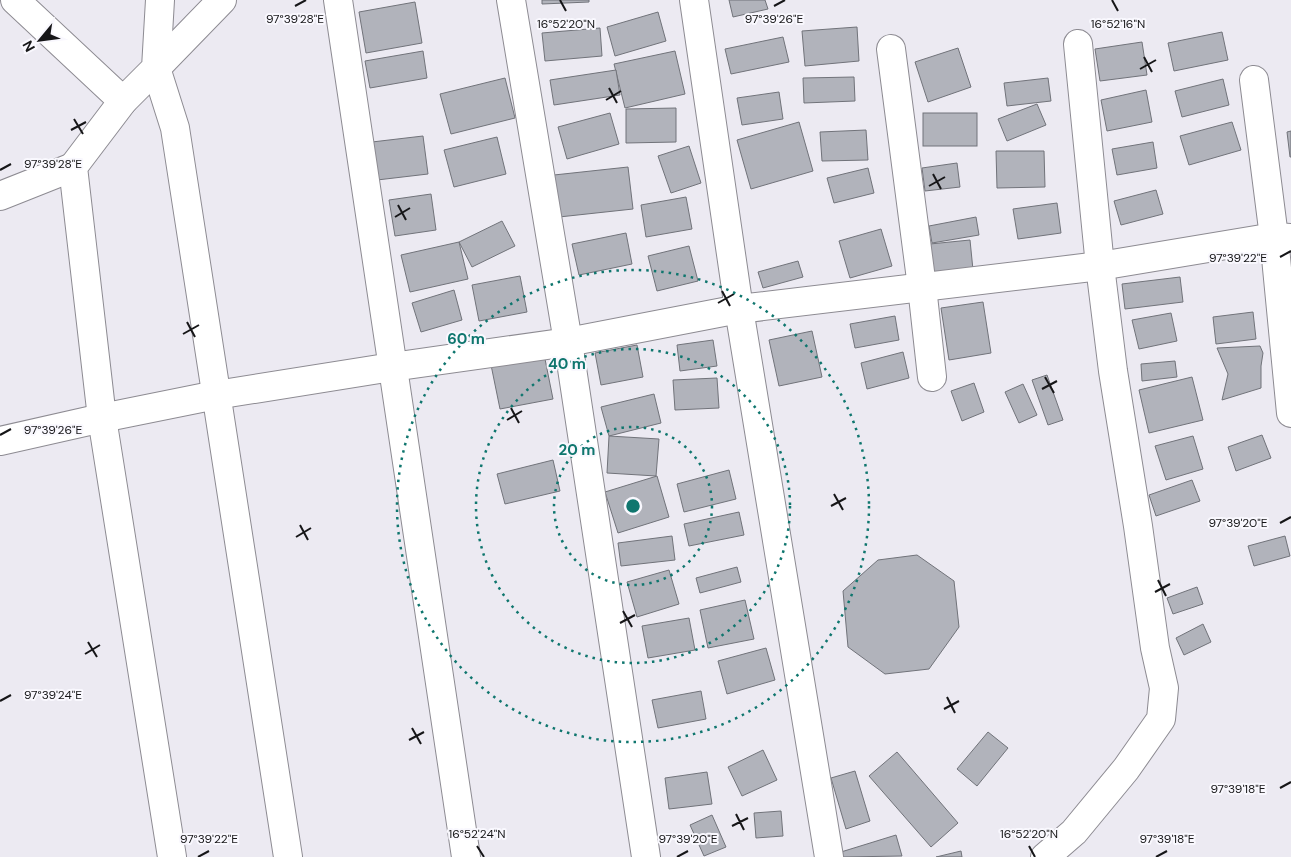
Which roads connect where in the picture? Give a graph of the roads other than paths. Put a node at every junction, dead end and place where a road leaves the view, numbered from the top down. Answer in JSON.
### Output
{"nodes":[{"id":1,"x":15,"y":0,"type":"edge"},
{"id":2,"x":160,"y":0,"type":"edge"},
{"id":3,"x":222,"y":0,"type":"edge"},
{"id":4,"x":338,"y":0,"type":"edge"},
{"id":5,"x":511,"y":0,"type":"edge"},
{"id":6,"x":694,"y":0,"type":"edge"},
{"id":7,"x":1078,"y":44,"type":"dead end"},
{"id":8,"x":890,"y":49,"type":"dead end"},
{"id":9,"x":156,"y":68,"type":"junction"},
{"id":10,"x":1254,"y":80,"type":"dead end"},
{"id":11,"x":123,"y":101,"type":"junction"},
{"id":12,"x":73,"y":167,"type":"junction"},
{"id":13,"x":0,"y":196,"type":"edge"},
{"id":14,"x":1282,"y":237,"type":"edge"},
{"id":15,"x":1100,"y":266,"type":"junction"},
{"id":16,"x":922,"y":287,"type":"junction"},
{"id":17,"x":739,"y":309,"type":"junction"},
{"id":18,"x":568,"y":342,"type":"junction"},
{"id":19,"x":392,"y":367,"type":"junction"},
{"id":20,"x":932,"y":377,"type":"dead end"},
{"id":21,"x":216,"y":395,"type":"junction"},
{"id":22,"x":1291,"y":413,"type":"edge"},
{"id":23,"x":102,"y":418,"type":"junction"},
{"id":24,"x":0,"y":441,"type":"edge"},
{"id":25,"x":172,"y":857,"type":"edge"},
{"id":26,"x":288,"y":857,"type":"edge"},
{"id":27,"x":466,"y":857,"type":"edge"},
{"id":28,"x":646,"y":857,"type":"edge"},
{"id":29,"x":829,"y":857,"type":"edge"},
{"id":30,"x":1045,"y":857,"type":"edge"}],
"edges":[{"from":1,"to":11,"type":"street"},
{"from":2,"to":9,"type":"street"},
{"from":3,"to":9,"type":"street"},
{"from":4,"to":19,"type":"street"},
{"from":5,"to":18,"type":"street"},
{"from":6,"to":17,"type":"street"},
{"from":7,"to":15,"type":"street"},
{"from":8,"to":16,"type":"street"},
{"from":9,"to":11,"type":"street"},
{"from":9,"to":21,"type":"street"},
{"from":10,"to":14,"type":"street"},
{"from":11,"to":12,"type":"street"},
{"from":12,"to":13,"type":"street"},
{"from":12,"to":23,"type":"street"},
{"from":14,"to":15,"type":"street"},
{"from":14,"to":22,"type":"street"},
{"from":15,"to":16,"type":"street"},
{"from":15,"to":30,"type":"street"},
{"from":16,"to":17,"type":"street"},
{"from":16,"to":20,"type":"street"},
{"from":17,"to":18,"type":"street"},
{"from":17,"to":29,"type":"street"},
{"from":18,"to":19,"type":"street"},
{"from":18,"to":28,"type":"street"},
{"from":19,"to":21,"type":"street"},
{"from":19,"to":27,"type":"street"},
{"from":21,"to":23,"type":"street"},
{"from":21,"to":26,"type":"street"},
{"from":23,"to":24,"type":"street"},
{"from":23,"to":25,"type":"street"}]}
